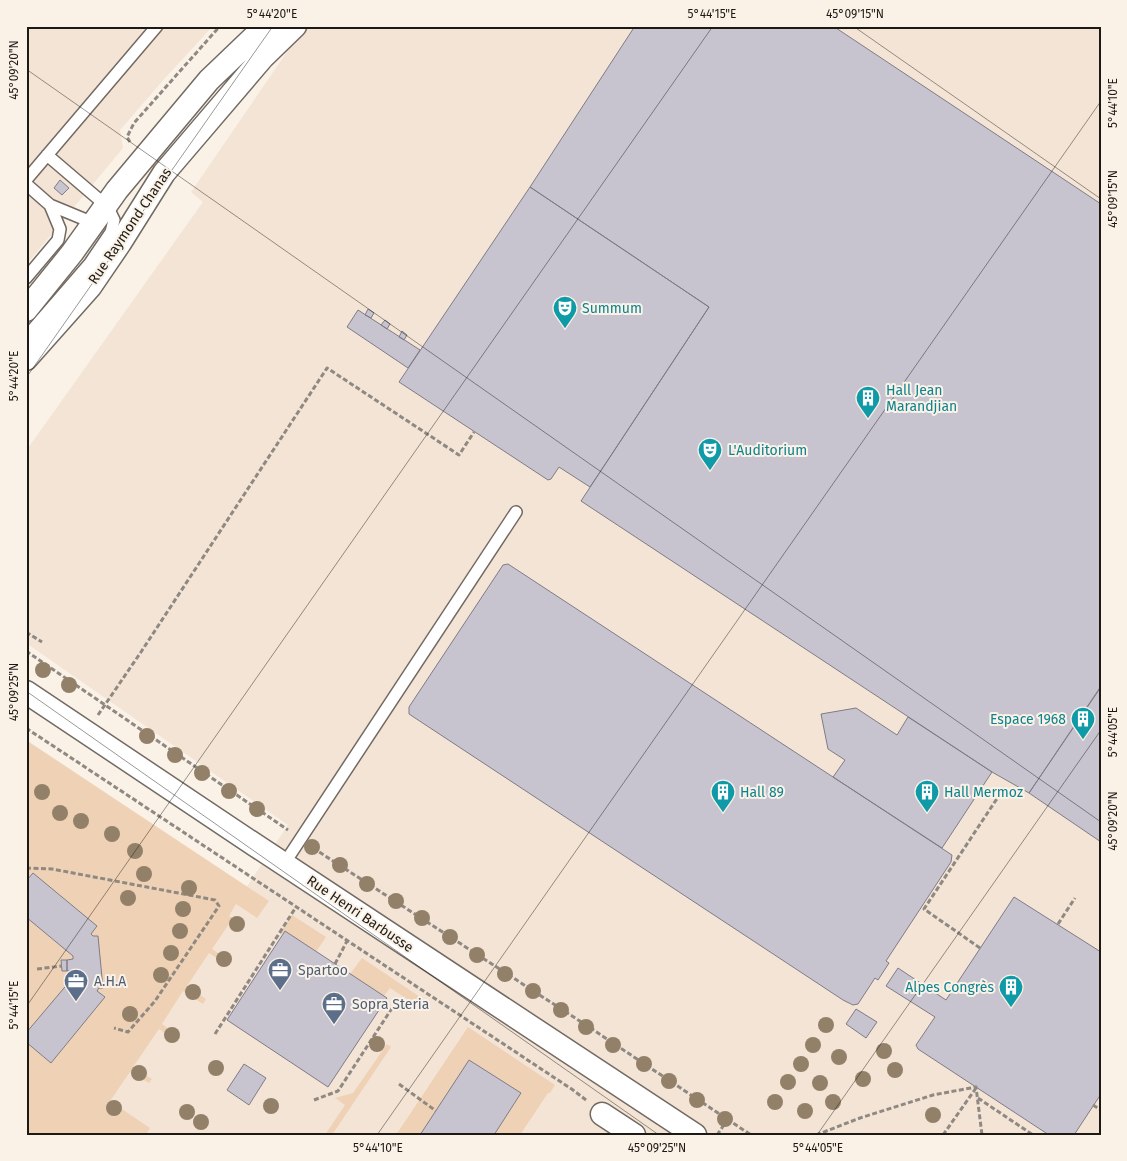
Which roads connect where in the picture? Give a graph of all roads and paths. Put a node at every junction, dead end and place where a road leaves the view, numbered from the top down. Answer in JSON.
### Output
{"nodes":[{"id":1,"x":157,"y":26,"type":"edge"},
{"id":2,"x":220,"y":26,"type":"edge"},
{"id":3,"x":272,"y":26,"type":"edge"},
{"id":4,"x":295,"y":26,"type":"edge"},
{"id":5,"x":131,"y":145,"type":"dead end"},
{"id":6,"x":47,"y":155,"type":"junction"},
{"id":7,"x":26,"y":180,"type":"edge"},
{"id":8,"x":26,"y":184,"type":"edge"},
{"id":9,"x":50,"y":205,"type":"junction"},
{"id":10,"x":107,"y":211,"type":"junction"},
{"id":11,"x":136,"y":218,"type":"junction"},
{"id":12,"x":81,"y":258,"type":"junction"},
{"id":13,"x":26,"y":278,"type":"edge"},
{"id":14,"x":26,"y":310,"type":"edge"},
{"id":15,"x":26,"y":337,"type":"edge"},
{"id":16,"x":26,"y":359,"type":"edge"},
{"id":17,"x":474,"y":432,"type":"dead end"},
{"id":18,"x":516,"y":512,"type":"dead end"},
{"id":19,"x":26,"y":632,"type":"edge"},
{"id":20,"x":42,"y":642,"type":"dead end"},
{"id":21,"x":26,"y":651,"type":"edge"},
{"id":22,"x":26,"y":692,"type":"edge"},
{"id":23,"x":106,"y":704,"type":"junction"},
{"id":24,"x":26,"y":728,"type":"edge"},
{"id":25,"x":1004,"y":788,"type":"dead end"},
{"id":26,"x":300,"y":839,"type":"junction"},
{"id":27,"x":284,"y":864,"type":"junction"},
{"id":28,"x":26,"y":868,"type":"edge"},
{"id":29,"x":1075,"y":898,"type":"dead end"},
{"id":30,"x":296,"y":907,"type":"junction"},
{"id":31,"x":1058,"y":924,"type":"dead end"},
{"id":32,"x":347,"y":941,"type":"junction"},
{"id":33,"x":980,"y":948,"type":"dead end"},
{"id":34,"x":335,"y":964,"type":"dead end"},
{"id":35,"x":62,"y":966,"type":"dead end"},
{"id":36,"x":37,"y":969,"type":"dead end"},
{"id":37,"x":398,"y":999,"type":"dead end"},
{"id":38,"x":114,"y":1028,"type":"dead end"},
{"id":39,"x":215,"y":1034,"type":"dead end"},
{"id":40,"x":399,"y":1084,"type":"dead end"},
{"id":41,"x":976,"y":1087,"type":"junction"},
{"id":42,"x":978,"y":1097,"type":"junction"},
{"id":43,"x":314,"y":1100,"type":"dead end"},
{"id":44,"x":1094,"y":1105,"type":"dead end"},
{"id":45,"x":1101,"y":1110,"type":"edge"},
{"id":46,"x":436,"y":1111,"type":"dead end"},
{"id":47,"x":602,"y":1114,"type":"joint"},
{"id":48,"x":728,"y":1119,"type":"junction"},
{"id":49,"x":634,"y":1135,"type":"edge"},
{"id":50,"x":695,"y":1135,"type":"edge"},
{"id":51,"x":717,"y":1135,"type":"edge"},
{"id":52,"x":752,"y":1135,"type":"edge"},
{"id":53,"x":816,"y":1135,"type":"edge"},
{"id":54,"x":944,"y":1135,"type":"edge"},
{"id":55,"x":982,"y":1135,"type":"edge"},
{"id":56,"x":1033,"y":1135,"type":"edge"}],
"edges":[{"from":1,"to":6,"type":"lane"},
{"from":2,"to":5,"type":"path"},
{"from":3,"to":10,"type":"street","name":"Rue Raymond Chanas"},
{"from":4,"to":11,"type":"street","name":"Rue Raymond Chanas"},
{"from":6,"to":7,"type":"lane"},
{"from":6,"to":10,"type":"lane"},
{"from":8,"to":9,"type":"lane"},
{"from":9,"to":10,"type":"lane"},
{"from":9,"to":13,"type":"lane"},
{"from":10,"to":11,"type":"lane"},
{"from":10,"to":12,"type":"street","name":"Rue Raymond Chanas"},
{"from":11,"to":16,"type":"street","name":"Rue Raymond Chanas"},
{"from":12,"to":14,"type":"street","name":"Rue Raymond Chanas"},
{"from":12,"to":15,"type":"lane"},
{"from":17,"to":23,"type":"path"},
{"from":18,"to":26,"type":"lane"},
{"from":19,"to":20,"type":"path"},
{"from":21,"to":23,"type":"path"},
{"from":22,"to":27,"type":"street","name":"Rue Henri Barbusse"},
{"from":23,"to":26,"type":"path"},
{"from":24,"to":30,"type":"path"},
{"from":25,"to":33,"type":"path"},
{"from":26,"to":27,"type":"lane"},
{"from":26,"to":48,"type":"path"},
{"from":27,"to":50,"type":"street","name":"Rue Henri Barbusse"},
{"from":28,"to":38,"type":"path"},
{"from":29,"to":31,"type":"path"},
{"from":30,"to":32,"type":"path"},
{"from":30,"to":39,"type":"path"},
{"from":32,"to":34,"type":"path"},
{"from":32,"to":47,"type":"path"},
{"from":35,"to":36,"type":"path"},
{"from":37,"to":43,"type":"path"},
{"from":40,"to":46,"type":"path"},
{"from":41,"to":42,"type":"path"},
{"from":41,"to":53,"type":"path"},
{"from":41,"to":54,"type":"path"},
{"from":42,"to":55,"type":"path"},
{"from":42,"to":56,"type":"path"},
{"from":44,"to":45,"type":"path"},
{"from":47,"to":49,"type":"street"},
{"from":48,"to":51,"type":"path"},
{"from":48,"to":52,"type":"path"}]}
